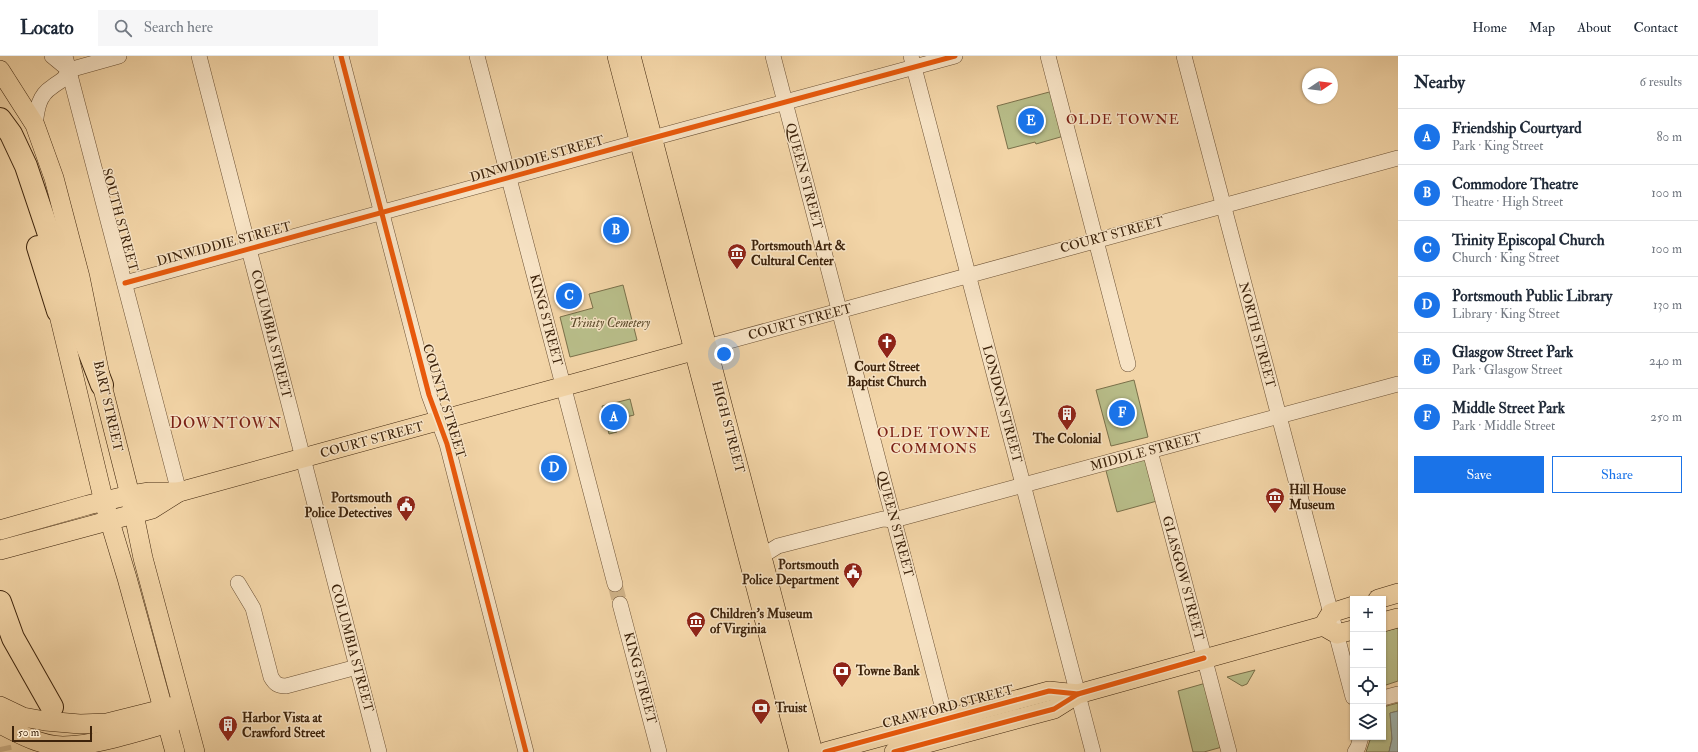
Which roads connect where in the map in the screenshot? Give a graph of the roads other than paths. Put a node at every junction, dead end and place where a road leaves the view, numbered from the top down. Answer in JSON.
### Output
{"nodes":[{"id":1,"x":52,"y":56,"type":"edge"},
{"id":2,"x":119,"y":56,"type":"edge"},
{"id":3,"x":199,"y":56,"type":"edge"},
{"id":4,"x":341,"y":56,"type":"edge"},
{"id":5,"x":477,"y":56,"type":"edge"},
{"id":6,"x":618,"y":56,"type":"edge"},
{"id":7,"x":631,"y":56,"type":"edge"},
{"id":8,"x":773,"y":56,"type":"edge"},
{"id":9,"x":955,"y":56,"type":"edge"},
{"id":10,"x":1048,"y":56,"type":"edge"},
{"id":11,"x":1184,"y":56,"type":"edge"},
{"id":12,"x":912,"y":62,"type":"edge"},
{"id":13,"x":67,"y":63,"type":"edge"},
{"id":14,"x":0,"y":70,"type":"edge"},
{"id":15,"x":784,"y":102,"type":"junction"},
{"id":16,"x":0,"y":119,"type":"edge"},
{"id":17,"x":35,"y":125,"type":"junction"},
{"id":18,"x":646,"y":139,"type":"junction"},
{"id":19,"x":0,"y":144,"type":"edge"},
{"id":20,"x":1398,"y":158,"type":"edge"},
{"id":21,"x":509,"y":179,"type":"junction"},
{"id":22,"x":1223,"y":205,"type":"junction"},
{"id":23,"x":382,"y":213,"type":"junction"},
{"id":24,"x":1096,"y":239,"type":"junction"},
{"id":25,"x":250,"y":249,"type":"junction"},
{"id":26,"x":968,"y":275,"type":"junction"},
{"id":27,"x":125,"y":283,"type":"junction"},
{"id":28,"x":839,"y":311,"type":"junction"},
{"id":29,"x":58,"y":312,"type":"joint"},
{"id":30,"x":701,"y":349,"type":"junction"},
{"id":31,"x":1128,"y":364,"type":"dead end"},
{"id":32,"x":1398,"y":384,"type":"edge"},
{"id":33,"x":102,"y":385,"type":"junction"},
{"id":34,"x":564,"y":387,"type":"junction"},
{"id":35,"x":1279,"y":416,"type":"junction"},
{"id":36,"x":438,"y":422,"type":"junction"},
{"id":37,"x":1150,"y":451,"type":"junction"},
{"id":38,"x":303,"y":458,"type":"junction"},
{"id":39,"x":1023,"y":485,"type":"junction"},
{"id":40,"x":179,"y":492,"type":"junction"},
{"id":41,"x":104,"y":502,"type":"junction"},
{"id":42,"x":132,"y":504,"type":"junction"},
{"id":43,"x":109,"y":520,"type":"junction"},
{"id":44,"x":894,"y":520,"type":"junction"},
{"id":45,"x":0,"y":530,"type":"edge"},
{"id":46,"x":0,"y":550,"type":"edge"},
{"id":47,"x":755,"y":558,"type":"junction"},
{"id":48,"x":238,"y":583,"type":"dead end"},
{"id":49,"x":615,"y":584,"type":"tunnel mouth"},
{"id":50,"x":1398,"y":593,"type":"edge"},
{"id":51,"x":1386,"y":597,"type":"edge"},
{"id":52,"x":0,"y":602,"type":"edge"},
{"id":53,"x":620,"y":604,"type":"tunnel mouth"},
{"id":54,"x":1350,"y":610,"type":"edge"},
{"id":55,"x":1398,"y":618,"type":"edge"},
{"id":56,"x":1386,"y":621,"type":"edge"},
{"id":57,"x":1336,"y":626,"type":"edge"},
{"id":58,"x":1204,"y":658,"type":"junction"},
{"id":59,"x":357,"y":667,"type":"junction"},
{"id":60,"x":1350,"y":684,"type":"edge"},
{"id":61,"x":1078,"y":694,"type":"junction"},
{"id":62,"x":1398,"y":694,"type":"edge"},
{"id":63,"x":1386,"y":697,"type":"edge"},
{"id":64,"x":0,"y":706,"type":"edge"},
{"id":65,"x":52,"y":707,"type":"dead end"},
{"id":66,"x":184,"y":711,"type":"junction"},
{"id":67,"x":165,"y":716,"type":"junction"},
{"id":68,"x":0,"y":724,"type":"edge"},
{"id":69,"x":948,"y":728,"type":"junction"},
{"id":70,"x":1360,"y":740,"type":"edge"},
{"id":71,"x":175,"y":752,"type":"edge"},
{"id":72,"x":195,"y":752,"type":"edge"},
{"id":73,"x":379,"y":752,"type":"edge"},
{"id":74,"x":526,"y":752,"type":"edge"},
{"id":75,"x":659,"y":752,"type":"edge"},
{"id":76,"x":799,"y":752,"type":"edge"},
{"id":77,"x":813,"y":752,"type":"edge"},
{"id":78,"x":825,"y":752,"type":"edge"},
{"id":79,"x":894,"y":752,"type":"edge"},
{"id":80,"x":1093,"y":752,"type":"edge"},
{"id":81,"x":1228,"y":752,"type":"edge"},
{"id":82,"x":1355,"y":752,"type":"edge"}],
"edges":[{"from":1,"to":13,"type":"street"},
{"from":2,"to":13,"type":"street"},
{"from":3,"to":25,"type":"street","name":"COLUMBIA STREET"},
{"from":4,"to":23,"type":"street","name":"COUNTY STREET"},
{"from":5,"to":21,"type":"street","name":"KING STREET"},
{"from":6,"to":18,"type":"main road","name":"HIGH STREET"},
{"from":7,"to":18,"type":"main road","name":"HIGH STREET"},
{"from":8,"to":15,"type":"street","name":"QUEEN STREET"},
{"from":9,"to":12,"type":"street","name":"DINWIDDIE STREET"},
{"from":10,"to":24,"type":"street"},
{"from":11,"to":22,"type":"street","name":"NORTH STREET"},
{"from":12,"to":15,"type":"street","name":"DINWIDDIE STREET"},
{"from":12,"to":26,"type":"street","name":"LONDON STREET"},
{"from":13,"to":17,"type":"street"},
{"from":13,"to":27,"type":"street","name":"SOUTH STREET"},
{"from":14,"to":17,"type":"main road","name":"BART STREET"},
{"from":15,"to":18,"type":"street","name":"DINWIDDIE STREET"},
{"from":15,"to":28,"type":"street","name":"QUEEN STREET"},
{"from":16,"to":33,"type":"highway"},
{"from":17,"to":33,"type":"main road","name":"BART STREET"},
{"from":18,"to":21,"type":"street","name":"DINWIDDIE STREET"},
{"from":18,"to":30,"type":"main road","name":"HIGH STREET"},
{"from":19,"to":29,"type":"highway"},
{"from":20,"to":22,"type":"street","name":"COURT STREET"},
{"from":21,"to":23,"type":"street","name":"DINWIDDIE STREET"},
{"from":21,"to":34,"type":"street","name":"KING STREET"},
{"from":22,"to":24,"type":"street","name":"COURT STREET"},
{"from":22,"to":35,"type":"street","name":"NORTH STREET"},
{"from":23,"to":25,"type":"street","name":"DINWIDDIE STREET"},
{"from":23,"to":36,"type":"street","name":"COUNTY STREET"},
{"from":24,"to":26,"type":"street","name":"COURT STREET"},
{"from":24,"to":31,"type":"street"},
{"from":25,"to":27,"type":"street","name":"DINWIDDIE STREET"},
{"from":25,"to":38,"type":"street","name":"COLUMBIA STREET"},
{"from":26,"to":28,"type":"street","name":"COURT STREET"},
{"from":26,"to":39,"type":"street","name":"LONDON STREET"},
{"from":27,"to":40,"type":"street","name":"SOUTH STREET"},
{"from":28,"to":30,"type":"street","name":"COURT STREET"},
{"from":28,"to":44,"type":"street","name":"QUEEN STREET"},
{"from":29,"to":41,"type":"main road","name":"BART STREET"},
{"from":30,"to":34,"type":"main road","name":"COURT STREET"},
{"from":30,"to":47,"type":"main road","name":"HIGH STREET"},
{"from":32,"to":35,"type":"street","name":"MIDDLE STREET"},
{"from":33,"to":42,"type":"main road","name":"BART STREET"},
{"from":34,"to":36,"type":"main road","name":"COURT STREET"},
{"from":34,"to":49,"type":"street","name":"KING STREET"},
{"from":35,"to":37,"type":"street","name":"MIDDLE STREET"},
{"from":35,"to":57,"type":"street","name":"NORTH STREET"},
{"from":36,"to":38,"type":"main road","name":"COURT STREET"},
{"from":36,"to":74,"type":"street","name":"COUNTY STREET"},
{"from":37,"to":39,"type":"street","name":"MIDDLE STREET"},
{"from":37,"to":58,"type":"street","name":"GLASGOW STREET"},
{"from":38,"to":40,"type":"main road","name":"COURT STREET"},
{"from":38,"to":59,"type":"street","name":"COLUMBIA STREET"},
{"from":39,"to":44,"type":"street","name":"MIDDLE STREET"},
{"from":39,"to":61,"type":"street","name":"LONDON STREET"},
{"from":40,"to":42,"type":"main road","name":"COURT STREET"},
{"from":41,"to":42,"type":"main road","name":"COURT STREET"},
{"from":41,"to":43,"type":"main road","name":"BART STREET"},
{"from":41,"to":45,"type":"main road","name":"COURT STREET"},
{"from":42,"to":43,"type":"main road","name":"COURT STREET"},
{"from":42,"to":66,"type":"main road","name":"BART STREET"},
{"from":43,"to":46,"type":"main road","name":"COURT STREET"},
{"from":43,"to":67,"type":"main road","name":"BART STREET"},
{"from":44,"to":47,"type":"street","name":"MIDDLE STREET"},
{"from":44,"to":69,"type":"street","name":"QUEEN STREET"},
{"from":47,"to":76,"type":"main road","name":"HIGH STREET"},
{"from":47,"to":77,"type":"main road","name":"HIGH STREET"},
{"from":48,"to":59,"type":"street"},
{"from":50,"to":51,"type":"main road"},
{"from":52,"to":65,"type":"highway"},
{"from":53,"to":75,"type":"street","name":"KING STREET"},
{"from":54,"to":57,"type":"main road","name":"CRAWFORD STREET"},
{"from":55,"to":56,"type":"main road"},
{"from":57,"to":58,"type":"main road","name":"CRAWFORD STREET"},
{"from":57,"to":60,"type":"street","name":"NORTH STREET"},
{"from":58,"to":61,"type":"main road","name":"CRAWFORD STREET"},
{"from":58,"to":81,"type":"street","name":"GLASGOW STREET"},
{"from":59,"to":73,"type":"street","name":"COLUMBIA STREET"},
{"from":61,"to":69,"type":"main road","name":"CRAWFORD STREET"},
{"from":61,"to":80,"type":"street","name":"LONDON STREET"},
{"from":62,"to":63,"type":"street"},
{"from":64,"to":67,"type":"main road"},
{"from":66,"to":67,"type":"main road"},
{"from":66,"to":72,"type":"main road","name":"BART STREET"},
{"from":67,"to":68,"type":"main road"},
{"from":67,"to":71,"type":"main road","name":"BART STREET"},
{"from":69,"to":78,"type":"main road","name":"CRAWFORD STREET"},
{"from":69,"to":79,"type":"main road","name":"CRAWFORD STREET"},
{"from":70,"to":82,"type":"street"}]}
